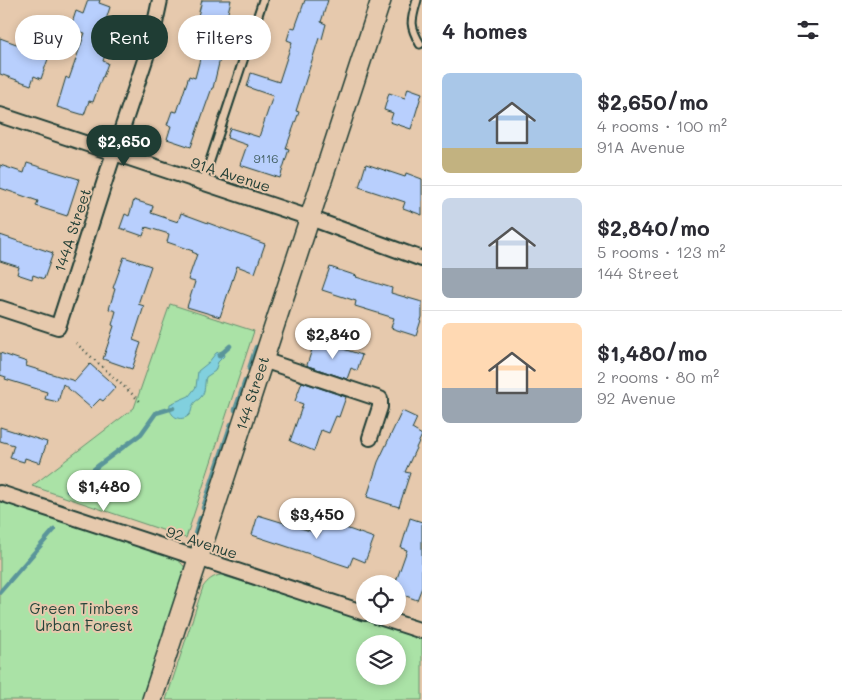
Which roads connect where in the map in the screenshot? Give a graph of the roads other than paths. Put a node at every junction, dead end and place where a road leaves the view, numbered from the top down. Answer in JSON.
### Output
{"nodes":[{"id":1,"x":160,"y":0,"type":"edge"},
{"id":2,"x":263,"y":0,"type":"edge"},
{"id":3,"x":381,"y":0,"type":"edge"},
{"id":4,"x":418,"y":0,"type":"edge"},
{"id":5,"x":420,"y":44,"type":"dead end"},
{"id":6,"x":0,"y":115,"type":"edge"},
{"id":7,"x":114,"y":153,"type":"junction"},
{"id":8,"x":203,"y":182,"type":"junction"},
{"id":9,"x":310,"y":218,"type":"junction"},
{"id":10,"x":422,"y":259,"type":"edge"},
{"id":11,"x":0,"y":308,"type":"edge"},
{"id":12,"x":263,"y":360,"type":"junction"},
{"id":13,"x":370,"y":438,"type":"dead end"},
{"id":14,"x":0,"y":493,"type":"edge"},
{"id":15,"x":198,"y":558,"type":"junction"},
{"id":16,"x":356,"y":609,"type":"edge"},
{"id":17,"x":404,"y":625,"type":"edge"},
{"id":18,"x":422,"y":631,"type":"edge"},
{"id":19,"x":152,"y":700,"type":"edge"}],
"edges":[{"from":1,"to":7,"type":"street","name":"144A Street"},
{"from":2,"to":8,"type":"lane"},
{"from":3,"to":9,"type":"main road","name":"144 Street"},
{"from":4,"to":5,"type":"lane"},
{"from":6,"to":7,"type":"street","name":"91A Avenue"},
{"from":7,"to":8,"type":"street","name":"91A Avenue"},
{"from":7,"to":11,"type":"street","name":"144A Street"},
{"from":8,"to":9,"type":"street","name":"91A Avenue"},
{"from":9,"to":10,"type":"street","name":"91A Avenue"},
{"from":9,"to":12,"type":"main road","name":"144 Street"},
{"from":12,"to":13,"type":"street"},
{"from":12,"to":15,"type":"main road","name":"144 Street"},
{"from":14,"to":15,"type":"street","name":"92 Avenue"},
{"from":15,"to":16,"type":"street","name":"92 Avenue"},
{"from":15,"to":19,"type":"main road","name":"144 Street"},
{"from":17,"to":18,"type":"street"}]}
